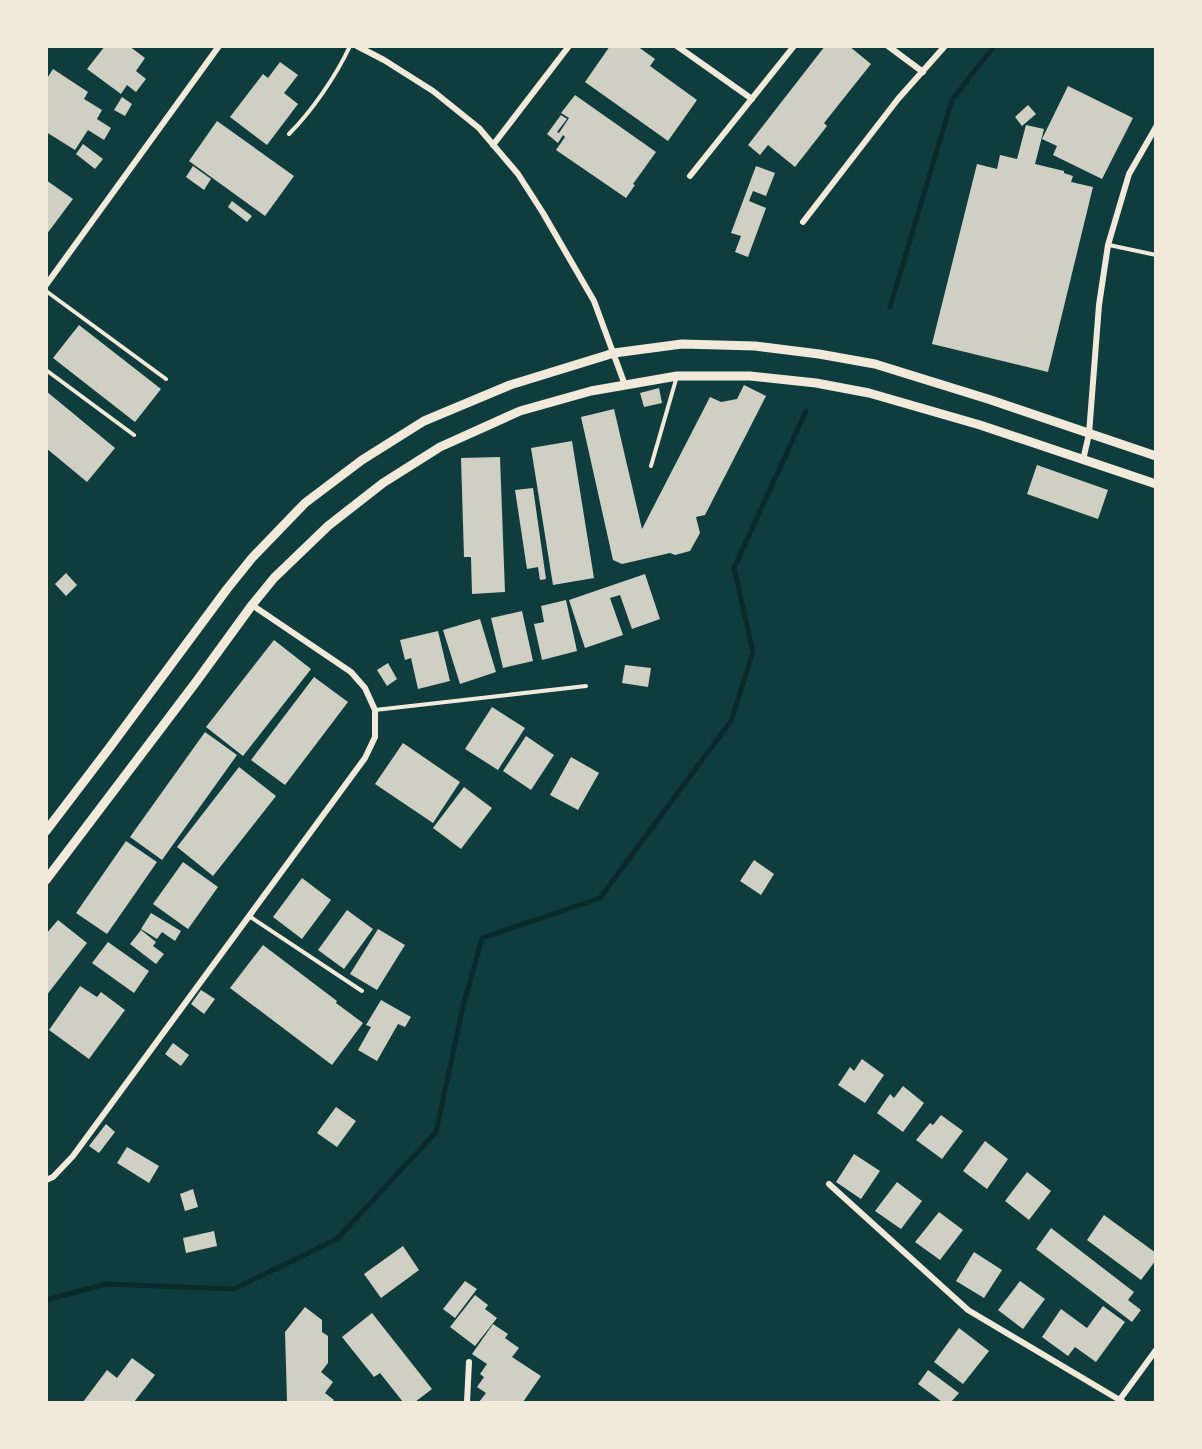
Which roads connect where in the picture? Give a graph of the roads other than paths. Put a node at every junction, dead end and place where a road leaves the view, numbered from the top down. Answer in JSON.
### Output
{"nodes":[{"id":1,"x":219,"y":46,"type":"edge"},
{"id":2,"x":350,"y":46,"type":"edge"},
{"id":3,"x":357,"y":46,"type":"edge"},
{"id":4,"x":569,"y":46,"type":"edge"},
{"id":5,"x":677,"y":46,"type":"edge"},
{"id":6,"x":794,"y":46,"type":"edge"},
{"id":7,"x":888,"y":46,"type":"edge"},
{"id":8,"x":945,"y":46,"type":"edge"},
{"id":9,"x":922,"y":72,"type":"junction"},
{"id":10,"x":752,"y":99,"type":"junction"},
{"id":11,"x":1155,"y":127,"type":"edge"},
{"id":12,"x":289,"y":134,"type":"dead end"},
{"id":13,"x":493,"y":145,"type":"junction"},
{"id":14,"x":690,"y":176,"type":"dead end"},
{"id":15,"x":803,"y":222,"type":"dead end"},
{"id":16,"x":1108,"y":244,"type":"junction"},
{"id":17,"x":1155,"y":255,"type":"edge"},
{"id":18,"x":46,"y":285,"type":"edge"},
{"id":19,"x":46,"y":291,"type":"edge"},
{"id":20,"x":614,"y":353,"type":"junction"},
{"id":21,"x":46,"y":370,"type":"edge"},
{"id":22,"x":677,"y":376,"type":"junction"},
{"id":23,"x":166,"y":379,"type":"dead end"},
{"id":24,"x":625,"y":385,"type":"junction"},
{"id":25,"x":1089,"y":434,"type":"junction"},
{"id":26,"x":134,"y":435,"type":"dead end"},
{"id":27,"x":1155,"y":456,"type":"edge"},
{"id":28,"x":1083,"y":459,"type":"junction"},
{"id":29,"x":651,"y":466,"type":"dead end"},
{"id":30,"x":1155,"y":484,"type":"edge"},
{"id":31,"x":252,"y":605,"type":"junction"},
{"id":32,"x":586,"y":686,"type":"dead end"},
{"id":33,"x":375,"y":710,"type":"junction"},
{"id":34,"x":46,"y":831,"type":"edge"},
{"id":35,"x":46,"y":880,"type":"edge"},
{"id":36,"x":249,"y":916,"type":"junction"},
{"id":37,"x":362,"y":991,"type":"dead end"},
{"id":38,"x":46,"y":1180,"type":"edge"},
{"id":39,"x":829,"y":1184,"type":"dead end"},
{"id":40,"x":1155,"y":1350,"type":"edge"},
{"id":41,"x":469,"y":1362,"type":"dead end"},
{"id":42,"x":467,"y":1402,"type":"edge"},
{"id":43,"x":1120,"y":1402,"type":"edge"}],
"edges":[{"from":1,"to":18,"type":"street"},
{"from":2,"to":12,"type":"lane"},
{"from":3,"to":13,"type":"street"},
{"from":4,"to":13,"type":"street"},
{"from":5,"to":10,"type":"street"},
{"from":6,"to":10,"type":"street"},
{"from":7,"to":9,"type":"street"},
{"from":8,"to":9,"type":"street"},
{"from":9,"to":15,"type":"street"},
{"from":10,"to":14,"type":"street"},
{"from":11,"to":16,"type":"street"},
{"from":13,"to":20,"type":"street"},
{"from":16,"to":17,"type":"lane"},
{"from":16,"to":25,"type":"street"},
{"from":19,"to":23,"type":"lane"},
{"from":20,"to":24,"type":"street"},
{"from":20,"to":25,"type":"street"},
{"from":20,"to":34,"type":"street"},
{"from":21,"to":26,"type":"lane"},
{"from":22,"to":24,"type":"street"},
{"from":22,"to":28,"type":"street"},
{"from":22,"to":29,"type":"lane"},
{"from":24,"to":31,"type":"street"},
{"from":25,"to":27,"type":"street"},
{"from":25,"to":28,"type":"street"},
{"from":28,"to":30,"type":"street"},
{"from":31,"to":33,"type":"street"},
{"from":31,"to":35,"type":"street"},
{"from":32,"to":33,"type":"lane"},
{"from":33,"to":36,"type":"street"},
{"from":36,"to":37,"type":"lane"},
{"from":36,"to":38,"type":"street"},
{"from":39,"to":43,"type":"street"},
{"from":40,"to":43,"type":"street"},
{"from":41,"to":42,"type":"street"}]}
